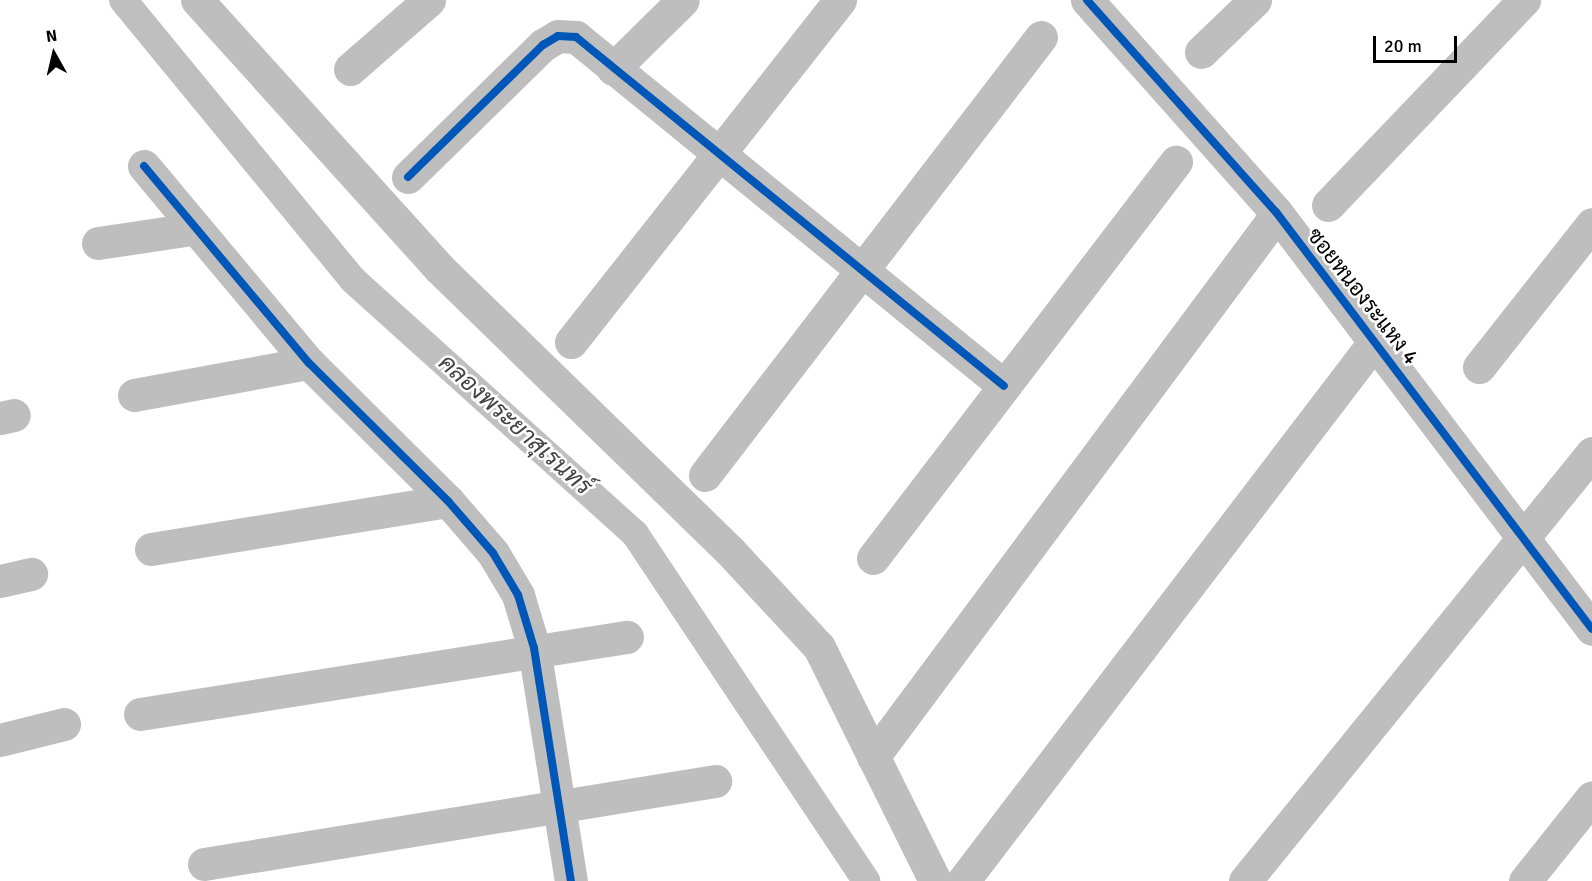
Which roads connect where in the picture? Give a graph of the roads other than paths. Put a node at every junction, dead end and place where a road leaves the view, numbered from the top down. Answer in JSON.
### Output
{"nodes":[{"id":1,"x":197,"y":0,"type":"edge"},
{"id":2,"x":429,"y":0,"type":"edge"},
{"id":3,"x":683,"y":0,"type":"edge"},
{"id":4,"x":840,"y":0,"type":"edge"},
{"id":5,"x":1087,"y":0,"type":"edge"},
{"id":6,"x":1255,"y":0,"type":"edge"},
{"id":7,"x":1524,"y":0,"type":"edge"},
{"id":8,"x":1041,"y":37,"type":"dead end"},
{"id":9,"x":1201,"y":52,"type":"dead end"},
{"id":10,"x":350,"y":69,"type":"dead end"},
{"id":11,"x":613,"y":69,"type":"junction"},
{"id":12,"x":718,"y":155,"type":"junction"},
{"id":13,"x":1176,"y":162,"type":"dead end"},
{"id":14,"x":144,"y":166,"type":"dead end"},
{"id":15,"x":408,"y":177,"type":"dead end"},
{"id":16,"x":1328,"y":205,"type":"dead end"},
{"id":17,"x":1277,"y":214,"type":"junction"},
{"id":18,"x":1592,"y":224,"type":"edge"},
{"id":19,"x":192,"y":229,"type":"junction"},
{"id":20,"x":98,"y":243,"type":"dead end"},
{"id":21,"x":861,"y":273,"type":"junction"},
{"id":22,"x":1375,"y":341,"type":"junction"},
{"id":23,"x":571,"y":342,"type":"dead end"},
{"id":24,"x":309,"y":363,"type":"junction"},
{"id":25,"x":1479,"y":367,"type":"dead end"},
{"id":26,"x":1004,"y":386,"type":"junction"},
{"id":27,"x":134,"y":394,"type":"dead end"},
{"id":28,"x":1592,"y":453,"type":"edge"},
{"id":29,"x":705,"y":475,"type":"dead end"},
{"id":30,"x":448,"y":501,"type":"junction"},
{"id":31,"x":1522,"y":537,"type":"junction"},
{"id":32,"x":151,"y":549,"type":"dead end"},
{"id":33,"x":873,"y":558,"type":"dead end"},
{"id":34,"x":31,"y":574,"type":"dead end"},
{"id":35,"x":0,"y":581,"type":"edge"},
{"id":36,"x":1592,"y":629,"type":"edge"},
{"id":37,"x":627,"y":637,"type":"dead end"},
{"id":38,"x":534,"y":648,"type":"junction"},
{"id":39,"x":140,"y":714,"type":"dead end"},
{"id":40,"x":64,"y":724,"type":"dead end"},
{"id":41,"x":0,"y":740,"type":"edge"},
{"id":42,"x":873,"y":757,"type":"junction"},
{"id":43,"x":715,"y":781,"type":"dead end"},
{"id":44,"x":1592,"y":797,"type":"edge"},
{"id":45,"x":559,"y":806,"type":"junction"},
{"id":46,"x":204,"y":864,"type":"dead end"},
{"id":47,"x":571,"y":881,"type":"edge"},
{"id":48,"x":935,"y":881,"type":"edge"},
{"id":49,"x":963,"y":881,"type":"edge"},
{"id":50,"x":1245,"y":881,"type":"edge"},
{"id":51,"x":1525,"y":881,"type":"edge"}],
"edges":[{"from":1,"to":42,"type":"street"},
{"from":2,"to":10,"type":"street"},
{"from":3,"to":11,"type":"street"},
{"from":4,"to":12,"type":"street"},
{"from":5,"to":17,"type":"street","name":"ซอยหนองระแหง 4"},
{"from":6,"to":9,"type":"street"},
{"from":7,"to":16,"type":"street"},
{"from":8,"to":21,"type":"street"},
{"from":11,"to":12,"type":"street"},
{"from":11,"to":15,"type":"street"},
{"from":12,"to":21,"type":"street"},
{"from":12,"to":23,"type":"street"},
{"from":13,"to":26,"type":"street"},
{"from":14,"to":19,"type":"street"},
{"from":17,"to":22,"type":"street","name":"ซอยหนองระแหง 4"},
{"from":17,"to":42,"type":"street"},
{"from":18,"to":25,"type":"street"},
{"from":19,"to":20,"type":"street"},
{"from":19,"to":24,"type":"street"},
{"from":21,"to":26,"type":"street"},
{"from":21,"to":29,"type":"street"},
{"from":22,"to":31,"type":"street","name":"ซอยหนองระแหง 4"},
{"from":22,"to":49,"type":"street"},
{"from":24,"to":27,"type":"street"},
{"from":24,"to":30,"type":"street"},
{"from":26,"to":33,"type":"street"},
{"from":28,"to":31,"type":"street"},
{"from":30,"to":32,"type":"street"},
{"from":30,"to":38,"type":"street"},
{"from":31,"to":36,"type":"street","name":"ซอยหนองระแหง 4"},
{"from":31,"to":50,"type":"street"},
{"from":34,"to":35,"type":"street"},
{"from":37,"to":38,"type":"street"},
{"from":38,"to":39,"type":"street"},
{"from":38,"to":45,"type":"street"},
{"from":40,"to":41,"type":"street"},
{"from":42,"to":48,"type":"street"},
{"from":43,"to":45,"type":"street"},
{"from":44,"to":51,"type":"street"},
{"from":45,"to":46,"type":"street"},
{"from":45,"to":47,"type":"street"}]}
